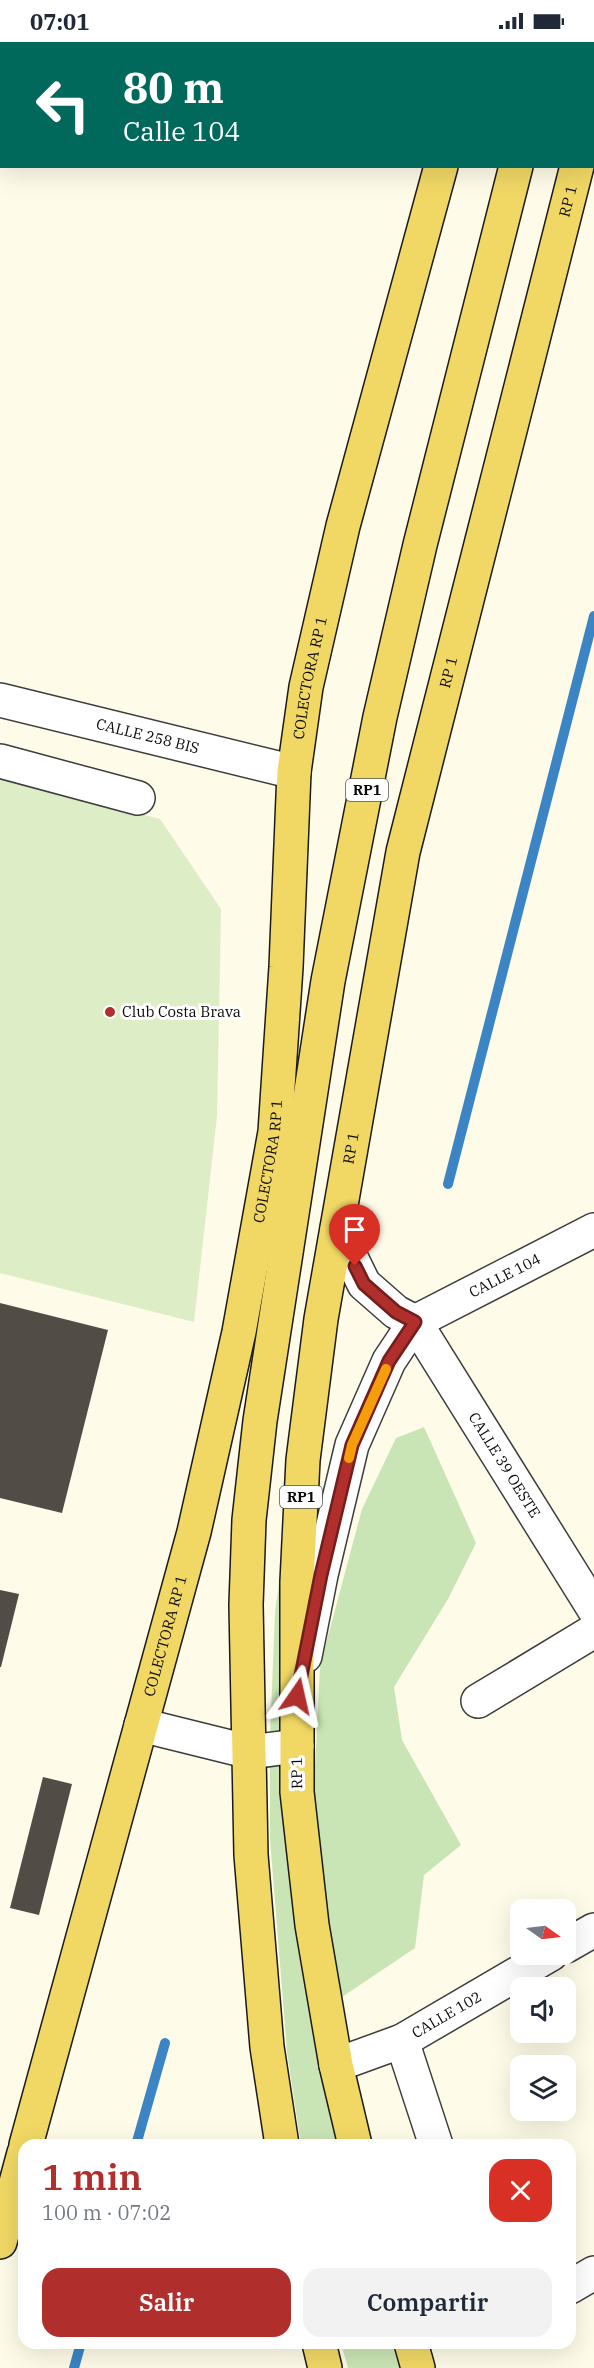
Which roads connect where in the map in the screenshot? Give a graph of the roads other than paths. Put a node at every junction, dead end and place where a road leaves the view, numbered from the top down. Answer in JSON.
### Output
{"nodes":[{"id":1,"x":440,"y":168,"type":"edge"},
{"id":2,"x":515,"y":168,"type":"edge"},
{"id":3,"x":576,"y":168,"type":"edge"},
{"id":4,"x":0,"y":700,"type":"edge"},
{"id":5,"x":0,"y":761,"type":"edge"},
{"id":6,"x":294,"y":772,"type":"junction"},
{"id":7,"x":138,"y":798,"type":"dead end"},
{"id":8,"x":337,"y":1229,"type":"junction"},
{"id":9,"x":594,"y":1230,"type":"edge"},
{"id":10,"x":415,"y":1322,"type":"junction"},
{"id":11,"x":594,"y":1609,"type":"edge"},
{"id":12,"x":594,"y":1631,"type":"edge"},
{"id":13,"x":297,"y":1696,"type":"junction"},
{"id":14,"x":478,"y":1701,"type":"dead end"},
{"id":15,"x":141,"y":1725,"type":"junction"},
{"id":16,"x":297,"y":1746,"type":"junction"},
{"id":17,"x":250,"y":1752,"type":"junction"},
{"id":18,"x":594,"y":1930,"type":"edge"},
{"id":19,"x":576,"y":1940,"type":"edge"},
{"id":20,"x":533,"y":1965,"type":"edge"},
{"id":21,"x":402,"y":2041,"type":"junction"},
{"id":22,"x":336,"y":2065,"type":"junction"},
{"id":23,"x":28,"y":2139,"type":"edge"},
{"id":24,"x":281,"y":2139,"type":"edge"},
{"id":25,"x":354,"y":2139,"type":"edge"},
{"id":26,"x":434,"y":2139,"type":"edge"},
{"id":27,"x":18,"y":2175,"type":"edge"},
{"id":28,"x":0,"y":2242,"type":"edge"},
{"id":29,"x":594,"y":2273,"type":"edge"},
{"id":30,"x":576,"y":2284,"type":"edge"},
{"id":31,"x":320,"y":2349,"type":"edge"},
{"id":32,"x":413,"y":2349,"type":"edge"},
{"id":33,"x":325,"y":2368,"type":"edge"},
{"id":34,"x":418,"y":2368,"type":"edge"}],
"edges":[{"from":1,"to":6,"type":"main road","name":"COLECTORA RP 1"},
{"from":2,"to":17,"type":"main road","number":"RP1"},
{"from":3,"to":8,"type":"main road","name":"RP 1","number":"RP1"},
{"from":4,"to":6,"type":"street","name":"CALLE 258 BIS"},
{"from":5,"to":7,"type":"street"},
{"from":6,"to":15,"type":"main road","name":"COLECTORA RP 1"},
{"from":8,"to":10,"type":"street"},
{"from":8,"to":13,"type":"main road","name":"RP 1","number":"RP1"},
{"from":9,"to":10,"type":"street","name":"CALLE 104"},
{"from":10,"to":11,"type":"street","name":"CALLE 39 OESTE"},
{"from":10,"to":13,"type":"street","name":"CALLE 104"},
{"from":12,"to":14,"type":"street"},
{"from":13,"to":16,"type":"main road","name":"RP 1","number":"RP1"},
{"from":15,"to":17,"type":"street"},
{"from":15,"to":23,"type":"main road","name":"COLECTORA RP 1"},
{"from":16,"to":17,"type":"street"},
{"from":16,"to":22,"type":"main road","name":"RP 1","number":"RP1"},
{"from":17,"to":24,"type":"main road","number":"RP1"},
{"from":18,"to":19,"type":"street"},
{"from":20,"to":21,"type":"street","name":"CALLE 102"},
{"from":21,"to":22,"type":"street","name":"CALLE 102"},
{"from":21,"to":26,"type":"street"},
{"from":22,"to":25,"type":"main road","name":"RP 1","number":"RP1"},
{"from":27,"to":28,"type":"main road"},
{"from":29,"to":30,"type":"street"},
{"from":31,"to":33,"type":"main road"},
{"from":32,"to":34,"type":"main road"}]}
